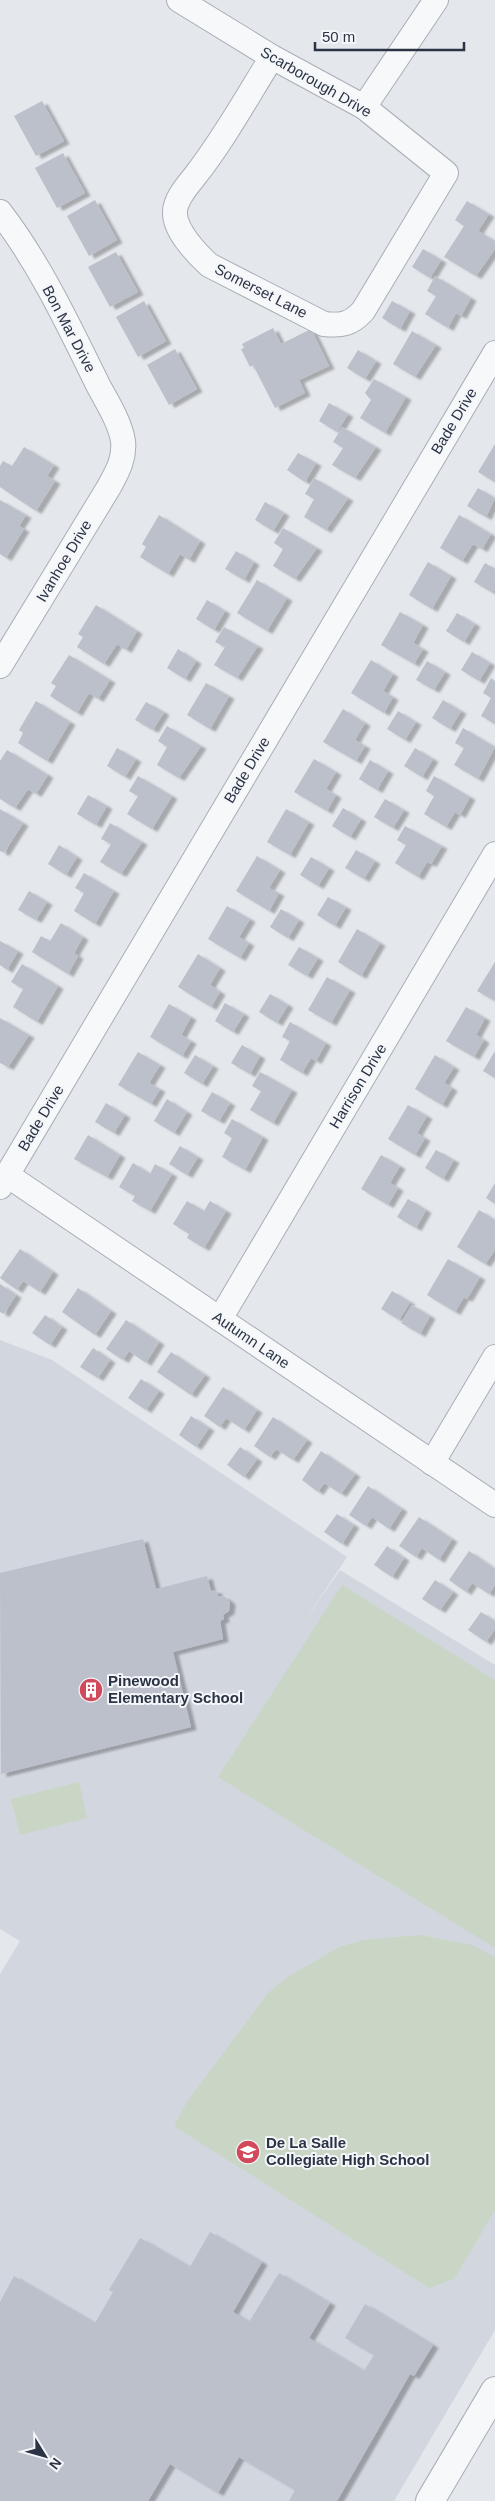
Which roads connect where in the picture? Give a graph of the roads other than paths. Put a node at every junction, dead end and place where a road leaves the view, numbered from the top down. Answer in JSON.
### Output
{"nodes":[{"id":1,"x":179,"y":0,"type":"edge"},
{"id":2,"x":436,"y":0,"type":"edge"},
{"id":3,"x":272,"y":57,"type":"junction"},
{"id":4,"x":364,"y":107,"type":"junction"},
{"id":5,"x":446,"y":173,"type":"joint"},
{"id":6,"x":0,"y":212,"type":"edge"},
{"id":7,"x":492,"y":363,"type":"edge"},
{"id":8,"x":123,"y":453,"type":"joint"},
{"id":9,"x":0,"y":666,"type":"edge"},
{"id":10,"x":495,"y":854,"type":"edge"},
{"id":11,"x":4,"y":1181,"type":"edge"},
{"id":12,"x":220,"y":1319,"type":"junction"},
{"id":13,"x":495,"y":1357,"type":"edge"},
{"id":14,"x":432,"y":1463,"type":"junction"},
{"id":15,"x":495,"y":1505,"type":"edge"},
{"id":16,"x":495,"y":2391,"type":"edge"},
{"id":17,"x":430,"y":2501,"type":"edge"}],
"edges":[{"from":1,"to":3,"type":"street","name":"Scarborough Drive"},
{"from":2,"to":4,"type":"street"},
{"from":3,"to":4,"type":"street","name":"Scarborough Drive"},
{"from":3,"to":5,"type":"street","name":"Somerset Lane"},
{"from":4,"to":5,"type":"street","name":"Scarborough Drive"},
{"from":6,"to":8,"type":"street","name":"Bon Mar Drive"},
{"from":7,"to":11,"type":"street","name":"Bade Drive"},
{"from":8,"to":9,"type":"street","name":"Ivanhoe Drive"},
{"from":10,"to":12,"type":"street","name":"Harrison Drive"},
{"from":11,"to":12,"type":"street","name":"Autumn Lane"},
{"from":12,"to":14,"type":"street","name":"Autumn Lane"},
{"from":13,"to":14,"type":"street"},
{"from":14,"to":15,"type":"street","name":"Autumn Lane"},
{"from":16,"to":17,"type":"street"}]}
